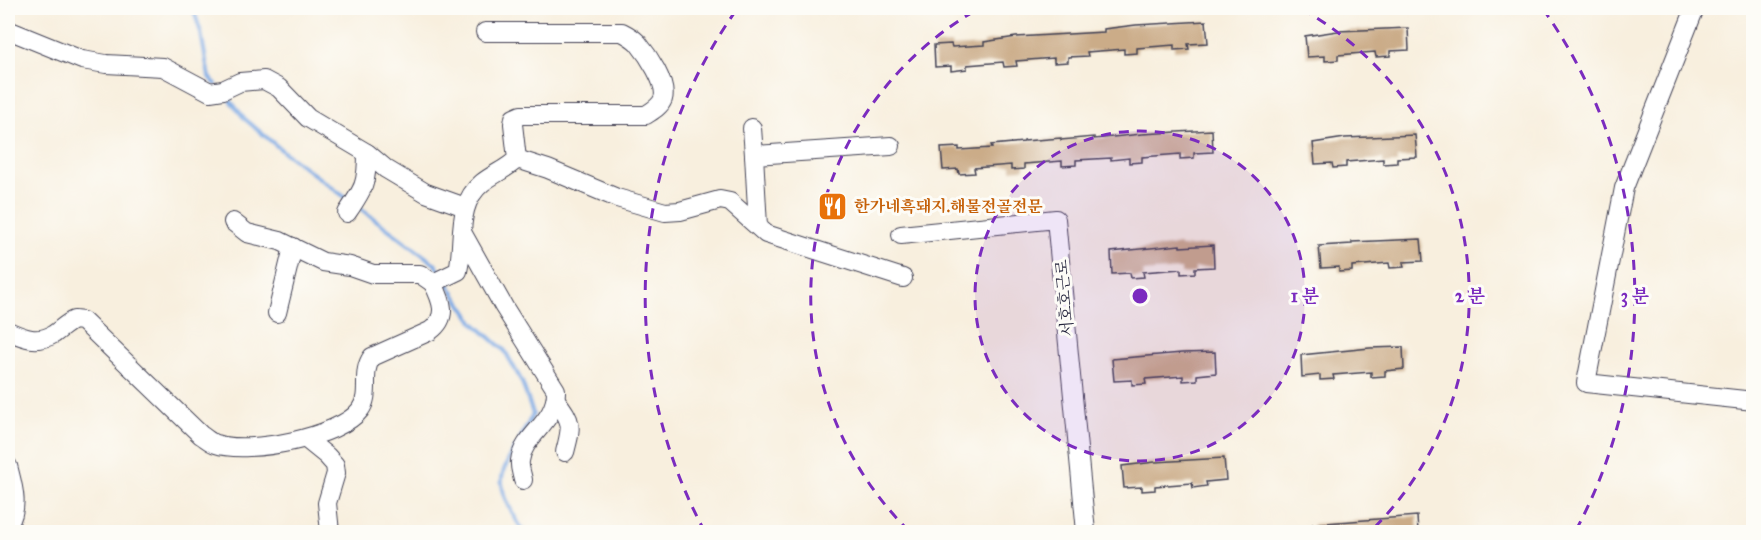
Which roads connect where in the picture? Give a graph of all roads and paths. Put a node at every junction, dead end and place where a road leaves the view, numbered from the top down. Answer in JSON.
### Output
{"nodes":[{"id":1,"x":1695,"y":8,"type":"edge"},
{"id":2,"x":8,"y":30,"type":"edge"},
{"id":3,"x":485,"y":32,"type":"dead end"},
{"id":4,"x":752,"y":128,"type":"dead end"},
{"id":5,"x":891,"y":146,"type":"dead end"},
{"id":6,"x":367,"y":153,"type":"junction"},
{"id":7,"x":754,"y":155,"type":"junction"},
{"id":8,"x":517,"y":159,"type":"junction"},
{"id":9,"x":352,"y":205,"type":"dead end"},
{"id":10,"x":465,"y":207,"type":"junction"},
{"id":11,"x":233,"y":222,"type":"dead end"},
{"id":12,"x":758,"y":226,"type":"junction"},
{"id":13,"x":462,"y":232,"type":"junction"},
{"id":14,"x":901,"y":236,"type":"dead end"},
{"id":15,"x":292,"y":247,"type":"junction"},
{"id":16,"x":903,"y":278,"type":"dead end"},
{"id":17,"x":434,"y":282,"type":"junction"},
{"id":18,"x":277,"y":313,"type":"dead end"},
{"id":19,"x":8,"y":331,"type":"edge"},
{"id":20,"x":556,"y":400,"type":"junction"},
{"id":21,"x":1754,"y":401,"type":"edge"},
{"id":22,"x":306,"y":439,"type":"junction"},
{"id":23,"x":565,"y":452,"type":"dead end"},
{"id":24,"x":8,"y":466,"type":"edge"},
{"id":25,"x":523,"y":480,"type":"dead end"},
{"id":26,"x":8,"y":525,"type":"edge"},
{"id":27,"x":330,"y":532,"type":"edge"},
{"id":28,"x":1086,"y":532,"type":"edge"}],
"edges":[{"from":1,"to":21,"type":"street"},
{"from":2,"to":6,"type":"street"},
{"from":3,"to":8,"type":"street"},
{"from":4,"to":7,"type":"street"},
{"from":5,"to":7,"type":"street"},
{"from":6,"to":9,"type":"street"},
{"from":6,"to":10,"type":"street"},
{"from":7,"to":12,"type":"street"},
{"from":8,"to":10,"type":"street"},
{"from":8,"to":12,"type":"street"},
{"from":10,"to":13,"type":"street"},
{"from":11,"to":15,"type":"street"},
{"from":12,"to":16,"type":"street"},
{"from":13,"to":17,"type":"street"},
{"from":13,"to":20,"type":"street"},
{"from":14,"to":28,"type":"street","name":"서호호근로"},
{"from":15,"to":17,"type":"street"},
{"from":15,"to":18,"type":"street"},
{"from":17,"to":22,"type":"street"},
{"from":19,"to":22,"type":"street"},
{"from":20,"to":23,"type":"street"},
{"from":20,"to":25,"type":"street"},
{"from":22,"to":27,"type":"street"},
{"from":24,"to":26,"type":"street"}]}
